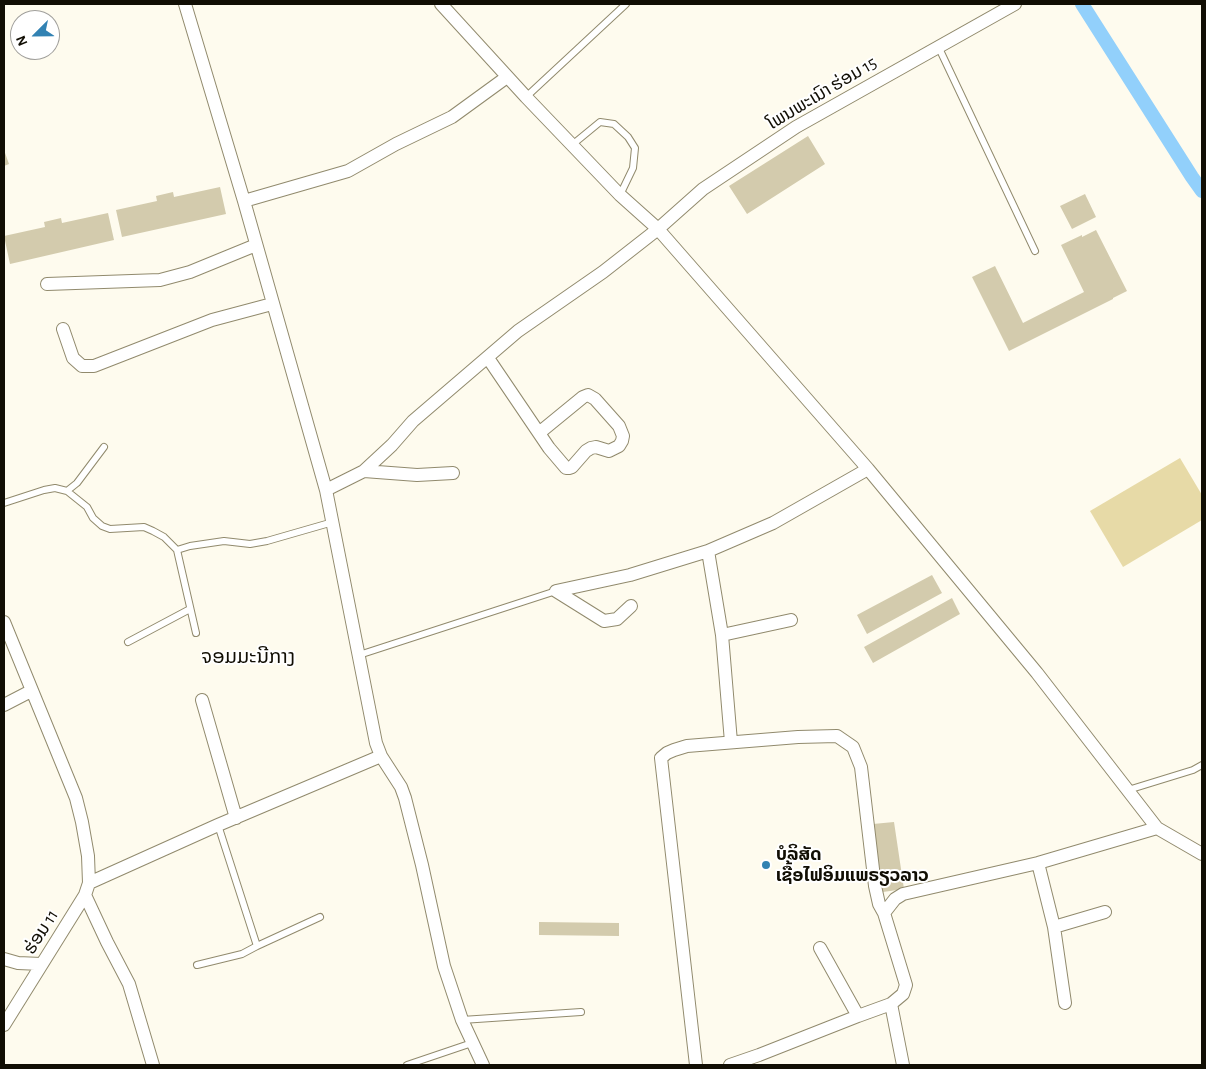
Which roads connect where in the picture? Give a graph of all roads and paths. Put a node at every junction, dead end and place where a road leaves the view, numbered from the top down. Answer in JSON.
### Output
{"nodes":[{"id":1,"x":185,"y":4,"type":"edge"},
{"id":2,"x":441,"y":4,"type":"edge"},
{"id":3,"x":626,"y":4,"type":"edge"},
{"id":4,"x":1015,"y":4,"type":"edge"},
{"id":5,"x":938,"y":46,"type":"junction"},
{"id":6,"x":507,"y":77,"type":"junction"},
{"id":7,"x":526,"y":97,"type":"junction"},
{"id":8,"x":572,"y":145,"type":"junction"},
{"id":9,"x":620,"y":195,"type":"junction"},
{"id":10,"x":244,"y":201,"type":"junction"},
{"id":11,"x":658,"y":229,"type":"junction"},
{"id":12,"x":256,"y":245,"type":"junction"},
{"id":13,"x":1035,"y":251,"type":"dead end"},
{"id":14,"x":47,"y":284,"type":"dead end"},
{"id":15,"x":272,"y":304,"type":"junction"},
{"id":16,"x":62,"y":329,"type":"dead end"},
{"id":17,"x":488,"y":358,"type":"junction"},
{"id":18,"x":539,"y":433,"type":"junction"},
{"id":19,"x":104,"y":447,"type":"dead end"},
{"id":20,"x":868,"y":468,"type":"junction"},
{"id":21,"x":364,"y":471,"type":"junction"},
{"id":22,"x":453,"y":473,"type":"dead end"},
{"id":23,"x":326,"y":490,"type":"junction"},
{"id":24,"x":67,"y":491,"type":"junction"},
{"id":25,"x":4,"y":503,"type":"edge"},
{"id":26,"x":333,"y":522,"type":"junction"},
{"id":27,"x":178,"y":550,"type":"junction"},
{"id":28,"x":708,"y":551,"type":"junction"},
{"id":29,"x":556,"y":591,"type":"junction"},
{"id":30,"x":631,"y":606,"type":"dead end"},
{"id":31,"x":190,"y":609,"type":"junction"},
{"id":32,"x":791,"y":620,"type":"dead end"},
{"id":33,"x":4,"y":622,"type":"edge"},
{"id":34,"x":196,"y":633,"type":"dead end"},
{"id":35,"x":722,"y":635,"type":"junction"},
{"id":36,"x":128,"y":642,"type":"dead end"},
{"id":37,"x":359,"y":656,"type":"junction"},
{"id":38,"x":31,"y":691,"type":"junction"},
{"id":39,"x":202,"y":700,"type":"dead end"},
{"id":40,"x":4,"y":705,"type":"edge"},
{"id":41,"x":731,"y":742,"type":"junction"},
{"id":42,"x":381,"y":756,"type":"junction"},
{"id":43,"x":1202,"y":766,"type":"edge"},
{"id":44,"x":1127,"y":790,"type":"junction"},
{"id":45,"x":236,"y":818,"type":"junction"},
{"id":46,"x":218,"y":825,"type":"junction"},
{"id":47,"x":1157,"y":828,"type":"junction"},
{"id":48,"x":1202,"y":854,"type":"edge"},
{"id":49,"x":1038,"y":863,"type":"junction"},
{"id":50,"x":87,"y":889,"type":"junction"},
{"id":51,"x":1105,"y":912,"type":"dead end"},
{"id":52,"x":884,"y":913,"type":"junction"},
{"id":53,"x":320,"y":916,"type":"dead end"},
{"id":54,"x":1054,"y":927,"type":"junction"},
{"id":55,"x":257,"y":946,"type":"junction"},
{"id":56,"x":820,"y":948,"type":"dead end"},
{"id":57,"x":4,"y":959,"type":"edge"},
{"id":58,"x":41,"y":964,"type":"junction"},
{"id":59,"x":197,"y":965,"type":"dead end"},
{"id":60,"x":1064,"y":1003,"type":"dead end"},
{"id":61,"x":891,"y":1004,"type":"junction"},
{"id":62,"x":580,"y":1012,"type":"dead end"},
{"id":63,"x":858,"y":1016,"type":"junction"},
{"id":64,"x":462,"y":1020,"type":"junction"},
{"id":65,"x":4,"y":1025,"type":"edge"},
{"id":66,"x":472,"y":1043,"type":"junction"},
{"id":67,"x":153,"y":1065,"type":"edge"},
{"id":68,"x":407,"y":1065,"type":"edge"},
{"id":69,"x":483,"y":1065,"type":"edge"},
{"id":70,"x":696,"y":1065,"type":"edge"},
{"id":71,"x":730,"y":1065,"type":"edge"},
{"id":72,"x":903,"y":1065,"type":"edge"}],
"edges":[{"from":1,"to":10,"type":"street"},
{"from":2,"to":6,"type":"street"},
{"from":3,"to":7,"type":"lane"},
{"from":4,"to":5,"type":"street","name":"ໂພນພະເນົາ ຮ່ອມ 15"},
{"from":5,"to":11,"type":"street","name":"ໂພນພະເນົາ ຮ່ອມ 15"},
{"from":5,"to":13,"type":"lane"},
{"from":6,"to":7,"type":"street"},
{"from":6,"to":10,"type":"street"},
{"from":7,"to":8,"type":"street"},
{"from":8,"to":9,"type":"street"},
{"from":8,"to":9,"type":"lane"},
{"from":9,"to":11,"type":"street"},
{"from":10,"to":12,"type":"street"},
{"from":11,"to":17,"type":"street","name":"ໂພນພະເນົາ ຮ່ອມ 15"},
{"from":11,"to":20,"type":"street"},
{"from":12,"to":14,"type":"street"},
{"from":12,"to":15,"type":"street"},
{"from":15,"to":16,"type":"street"},
{"from":15,"to":23,"type":"street"},
{"from":17,"to":18,"type":"street"},
{"from":17,"to":21,"type":"street","name":"ໂພນພະເນົາ ຮ່ອມ 15"},
{"from":18,"to":18,"type":"street"},
{"from":19,"to":24,"type":"lane"},
{"from":20,"to":28,"type":"street"},
{"from":20,"to":44,"type":"street"},
{"from":21,"to":22,"type":"street"},
{"from":21,"to":23,"type":"street"},
{"from":23,"to":26,"type":"street"},
{"from":24,"to":25,"type":"lane"},
{"from":24,"to":27,"type":"lane"},
{"from":26,"to":27,"type":"lane"},
{"from":26,"to":37,"type":"street"},
{"from":27,"to":31,"type":"lane"},
{"from":28,"to":29,"type":"street"},
{"from":28,"to":35,"type":"street"},
{"from":29,"to":30,"type":"street"},
{"from":29,"to":37,"type":"lane"},
{"from":31,"to":34,"type":"lane"},
{"from":31,"to":36,"type":"lane"},
{"from":32,"to":35,"type":"street"},
{"from":33,"to":38,"type":"street"},
{"from":35,"to":41,"type":"street"},
{"from":37,"to":42,"type":"street"},
{"from":38,"to":40,"type":"street"},
{"from":38,"to":50,"type":"street"},
{"from":39,"to":45,"type":"street"},
{"from":41,"to":52,"type":"street"},
{"from":41,"to":70,"type":"street"},
{"from":42,"to":45,"type":"street"},
{"from":42,"to":64,"type":"street"},
{"from":43,"to":44,"type":"lane"},
{"from":44,"to":47,"type":"street"},
{"from":45,"to":46,"type":"street"},
{"from":46,"to":50,"type":"street"},
{"from":46,"to":55,"type":"lane"},
{"from":47,"to":48,"type":"street"},
{"from":47,"to":49,"type":"street"},
{"from":49,"to":52,"type":"street"},
{"from":49,"to":54,"type":"street"},
{"from":50,"to":58,"type":"street","name":"ຮ່ອມ 11"},
{"from":50,"to":67,"type":"street"},
{"from":51,"to":54,"type":"street"},
{"from":52,"to":61,"type":"street"},
{"from":53,"to":55,"type":"lane"},
{"from":54,"to":60,"type":"street"},
{"from":55,"to":59,"type":"lane"},
{"from":56,"to":63,"type":"street"},
{"from":57,"to":58,"type":"street"},
{"from":58,"to":65,"type":"street","name":"ຮ່ອມ 11"},
{"from":61,"to":63,"type":"street"},
{"from":61,"to":72,"type":"street"},
{"from":62,"to":64,"type":"lane"},
{"from":63,"to":71,"type":"street"},
{"from":64,"to":66,"type":"street"},
{"from":66,"to":68,"type":"lane"},
{"from":66,"to":69,"type":"street"}]}
